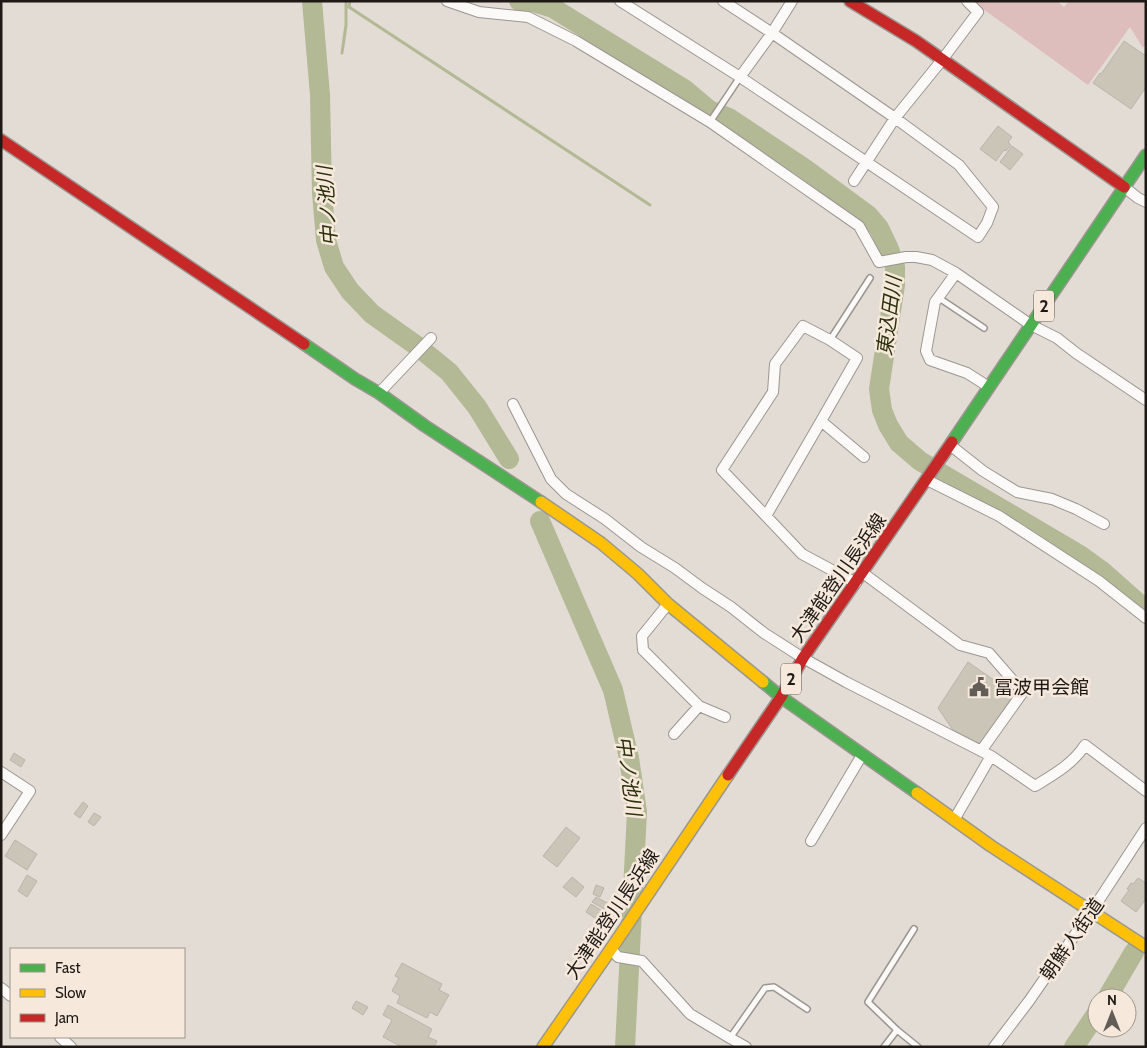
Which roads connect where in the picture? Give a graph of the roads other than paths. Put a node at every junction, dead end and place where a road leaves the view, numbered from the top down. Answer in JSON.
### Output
{"nodes":[{"id":1,"x":447,"y":1,"type":"edge"},
{"id":2,"x":620,"y":1,"type":"edge"},
{"id":3,"x":723,"y":1,"type":"edge"},
{"id":4,"x":792,"y":1,"type":"edge"},
{"id":5,"x":850,"y":1,"type":"edge"},
{"id":6,"x":967,"y":1,"type":"edge"},
{"id":7,"x":772,"y":33,"type":"junction"},
{"id":8,"x":942,"y":60,"type":"junction"},
{"id":9,"x":740,"y":77,"type":"junction"},
{"id":10,"x":895,"y":118,"type":"junction"},
{"id":11,"x":711,"y":120,"type":"junction"},
{"id":12,"x":1,"y":140,"type":"edge"},
{"id":13,"x":1146,"y":155,"type":"edge"},
{"id":14,"x":867,"y":162,"type":"junction"},
{"id":15,"x":854,"y":181,"type":"dead end"},
{"id":16,"x":1124,"y":187,"type":"junction"},
{"id":17,"x":1146,"y":202,"type":"edge"},
{"id":18,"x":956,"y":273,"type":"junction"},
{"id":19,"x":870,"y":278,"type":"dead end"},
{"id":20,"x":939,"y":298,"type":"junction"},
{"id":21,"x":1031,"y":325,"type":"junction"},
{"id":22,"x":984,"y":328,"type":"dead end"},
{"id":23,"x":431,"y":338,"type":"dead end"},
{"id":24,"x":830,"y":340,"type":"junction"},
{"id":25,"x":990,"y":387,"type":"junction"},
{"id":26,"x":379,"y":393,"type":"junction"},
{"id":27,"x":1146,"y":400,"type":"edge"},
{"id":28,"x":513,"y":404,"type":"dead end"},
{"id":29,"x":821,"y":421,"type":"junction"},
{"id":30,"x":950,"y":445,"type":"junction"},
{"id":31,"x":864,"y":458,"type":"dead end"},
{"id":32,"x":928,"y":478,"type":"junction"},
{"id":33,"x":766,"y":516,"type":"junction"},
{"id":34,"x":1104,"y":524,"type":"dead end"},
{"id":35,"x":859,"y":578,"type":"junction"},
{"id":36,"x":668,"y":604,"type":"junction"},
{"id":37,"x":1146,"y":618,"type":"edge"},
{"id":38,"x":803,"y":658,"type":"junction"},
{"id":39,"x":780,"y":697,"type":"junction"},
{"id":40,"x":699,"y":706,"type":"junction"},
{"id":41,"x":725,"y":717,"type":"dead end"},
{"id":42,"x":674,"y":734,"type":"dead end"},
{"id":43,"x":986,"y":754,"type":"junction"},
{"id":44,"x":862,"y":755,"type":"junction"},
{"id":45,"x":1,"y":772,"type":"edge"},
{"id":46,"x":1146,"y":791,"type":"edge"},
{"id":47,"x":954,"y":820,"type":"junction"},
{"id":48,"x":1146,"y":828,"type":"edge"},
{"id":49,"x":1,"y":835,"type":"edge"},
{"id":50,"x":812,"y":841,"type":"dead end"},
{"id":51,"x":1090,"y":911,"type":"junction"},
{"id":52,"x":914,"y":929,"type":"dead end"},
{"id":53,"x":1146,"y":947,"type":"edge"},
{"id":54,"x":615,"y":948,"type":"junction"},
{"id":55,"x":807,"y":1009,"type":"dead end"},
{"id":56,"x":897,"y":1030,"type":"junction"},
{"id":57,"x":61,"y":1038,"type":"edge"},
{"id":58,"x":730,"y":1038,"type":"junction"},
{"id":59,"x":71,"y":1047,"type":"edge"},
{"id":60,"x":543,"y":1047,"type":"edge"},
{"id":61,"x":746,"y":1047,"type":"edge"},
{"id":62,"x":884,"y":1047,"type":"edge"},
{"id":63,"x":918,"y":1047,"type":"edge"},
{"id":64,"x":994,"y":1047,"type":"edge"}],
"edges":[{"from":1,"to":11,"type":"street"},
{"from":2,"to":9,"type":"street"},
{"from":3,"to":7,"type":"street"},
{"from":4,"to":7,"type":"street"},
{"from":5,"to":8,"type":"street"},
{"from":6,"to":8,"type":"street"},
{"from":7,"to":9,"type":"street"},
{"from":7,"to":10,"type":"street"},
{"from":8,"to":10,"type":"street"},
{"from":8,"to":16,"type":"street"},
{"from":9,"to":11,"type":"lane"},
{"from":9,"to":14,"type":"street"},
{"from":10,"to":14,"type":"street"},
{"from":10,"to":14,"type":"street"},
{"from":11,"to":18,"type":"street"},
{"from":12,"to":26,"type":"street"},
{"from":13,"to":16,"type":"street","name":"大津能登川長浜線","number":"2"},
{"from":14,"to":15,"type":"street"},
{"from":16,"to":17,"type":"street"},
{"from":16,"to":21,"type":"street","name":"大津能登川長浜線","number":"2"},
{"from":18,"to":20,"type":"street"},
{"from":18,"to":21,"type":"street"},
{"from":19,"to":24,"type":"lane"},
{"from":20,"to":22,"type":"lane"},
{"from":20,"to":25,"type":"street"},
{"from":21,"to":25,"type":"street","name":"大津能登川長浜線","number":"2"},
{"from":21,"to":27,"type":"street"},
{"from":23,"to":26,"type":"street"},
{"from":24,"to":29,"type":"street"},
{"from":24,"to":33,"type":"street"},
{"from":25,"to":30,"type":"street","name":"大津能登川長浜線","number":"2"},
{"from":26,"to":36,"type":"street"},
{"from":28,"to":38,"type":"street"},
{"from":29,"to":31,"type":"street"},
{"from":29,"to":33,"type":"street"},
{"from":30,"to":32,"type":"street","name":"大津能登川長浜線","number":"2"},
{"from":30,"to":34,"type":"street"},
{"from":32,"to":35,"type":"street","name":"大津能登川長浜線","number":"2"},
{"from":32,"to":37,"type":"street"},
{"from":33,"to":35,"type":"street"},
{"from":35,"to":38,"type":"street","name":"大津能登川長浜線","number":"2"},
{"from":35,"to":43,"type":"street"},
{"from":36,"to":39,"type":"street"},
{"from":36,"to":40,"type":"street"},
{"from":38,"to":39,"type":"street","name":"大津能登川長浜線","number":"2"},
{"from":38,"to":43,"type":"street"},
{"from":39,"to":44,"type":"street"},
{"from":39,"to":54,"type":"street","name":"大津能登川長浜線","number":"2"},
{"from":40,"to":41,"type":"street"},
{"from":40,"to":42,"type":"street"},
{"from":43,"to":46,"type":"street"},
{"from":43,"to":47,"type":"street"},
{"from":44,"to":47,"type":"street"},
{"from":44,"to":50,"type":"street"},
{"from":45,"to":49,"type":"street"},
{"from":47,"to":51,"type":"street"},
{"from":48,"to":51,"type":"street","name":"朝鮮人街道"},
{"from":51,"to":53,"type":"street"},
{"from":51,"to":64,"type":"street","name":"朝鮮人街道"},
{"from":52,"to":56,"type":"lane"},
{"from":54,"to":58,"type":"street"},
{"from":54,"to":60,"type":"street","name":"大津能登川長浜線","number":"2"},
{"from":55,"to":58,"type":"lane"},
{"from":56,"to":62,"type":"lane"},
{"from":56,"to":63,"type":"lane"},
{"from":57,"to":59,"type":"street"},
{"from":58,"to":61,"type":"street"}]}
